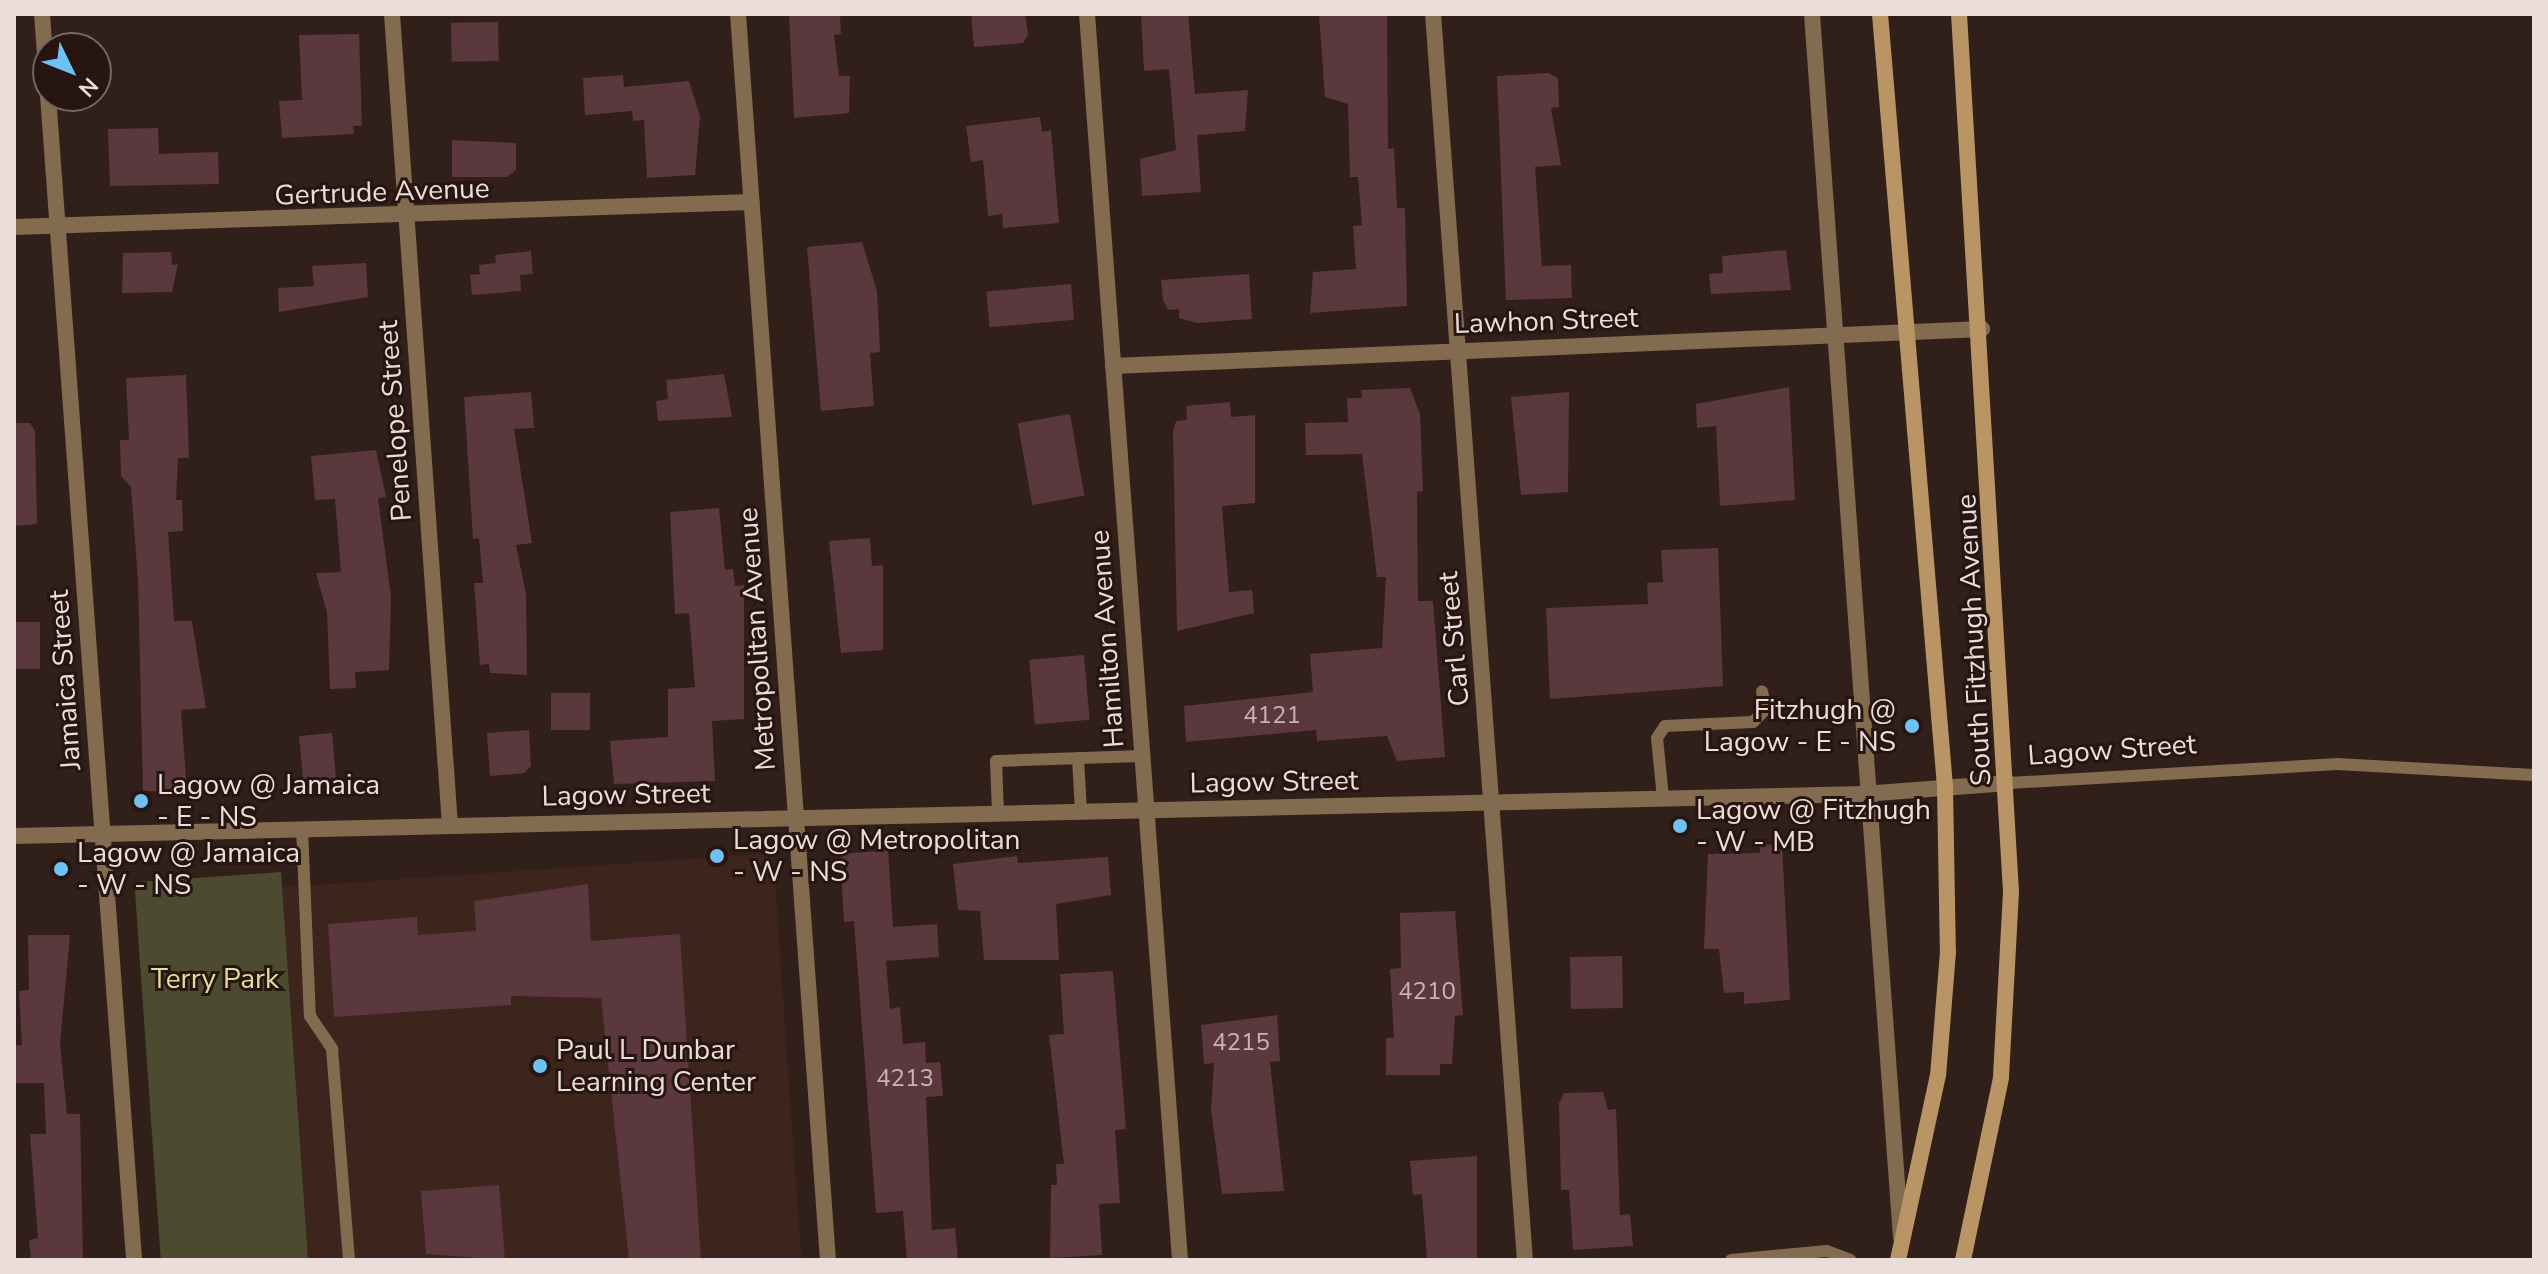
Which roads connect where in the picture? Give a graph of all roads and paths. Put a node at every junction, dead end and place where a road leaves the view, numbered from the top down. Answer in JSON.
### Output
{"nodes":[{"id":1,"x":392,"y":14,"type":"edge"},
{"id":2,"x":738,"y":14,"type":"edge"},
{"id":3,"x":1087,"y":14,"type":"edge"},
{"id":4,"x":1433,"y":14,"type":"edge"},
{"id":5,"x":1812,"y":14,"type":"edge"},
{"id":6,"x":1880,"y":14,"type":"edge"},
{"id":7,"x":1959,"y":14,"type":"edge"},
{"id":8,"x":49,"y":112,"type":"edge"},
{"id":9,"x":752,"y":202,"type":"junction"},
{"id":10,"x":407,"y":219,"type":"junction"},
{"id":11,"x":57,"y":226,"type":"junction"},
{"id":12,"x":14,"y":227,"type":"edge"},
{"id":13,"x":1982,"y":329,"type":"junction"},
{"id":14,"x":1904,"y":332,"type":"junction"},
{"id":15,"x":1834,"y":335,"type":"junction"},
{"id":16,"x":1456,"y":351,"type":"junction"},
{"id":17,"x":1113,"y":366,"type":"junction"},
{"id":18,"x":1762,"y":691,"type":"dead end"},
{"id":19,"x":1141,"y":756,"type":"junction"},
{"id":20,"x":1078,"y":758,"type":"junction"},
{"id":21,"x":2534,"y":775,"type":"edge"},
{"id":22,"x":2009,"y":783,"type":"junction"},
{"id":23,"x":1945,"y":787,"type":"junction"},
{"id":24,"x":1863,"y":794,"type":"junction"},
{"id":25,"x":1663,"y":798,"type":"junction"},
{"id":26,"x":1493,"y":803,"type":"junction"},
{"id":27,"x":1145,"y":810,"type":"junction"},
{"id":28,"x":1081,"y":811,"type":"junction"},
{"id":29,"x":998,"y":813,"type":"junction"},
{"id":30,"x":797,"y":817,"type":"junction"},
{"id":31,"x":450,"y":825,"type":"junction"},
{"id":32,"x":302,"y":828,"type":"junction"},
{"id":33,"x":103,"y":834,"type":"junction"},
{"id":34,"x":14,"y":836,"type":"edge"},
{"id":35,"x":1900,"y":1252,"type":"edge"},
{"id":36,"x":134,"y":1260,"type":"edge"},
{"id":37,"x":349,"y":1260,"type":"edge"},
{"id":38,"x":828,"y":1260,"type":"edge"},
{"id":39,"x":1180,"y":1260,"type":"edge"},
{"id":40,"x":1525,"y":1260,"type":"edge"},
{"id":41,"x":1731,"y":1260,"type":"edge"},
{"id":42,"x":1850,"y":1260,"type":"edge"},
{"id":43,"x":1963,"y":1260,"type":"edge"}],
"edges":[{"from":1,"to":10,"type":"street","name":"Penelope Street"},
{"from":2,"to":9,"type":"street","name":"Metropolitan Avenue"},
{"from":3,"to":17,"type":"street","name":"Hamilton Avenue"},
{"from":4,"to":16,"type":"street","name":"Carl Street"},
{"from":5,"to":15,"type":"street","name":"South Fitzhugh Avenue"},
{"from":6,"to":14,"type":"main road","name":"South Fitzhugh Avenue"},
{"from":7,"to":13,"type":"main road","name":"South Fitzhugh Avenue"},
{"from":8,"to":11,"type":"street","name":"Jamaica Street"},
{"from":9,"to":10,"type":"street","name":"Gertrude Avenue"},
{"from":9,"to":30,"type":"street","name":"Metropolitan Avenue"},
{"from":10,"to":11,"type":"street","name":"Gertrude Avenue"},
{"from":10,"to":31,"type":"street","name":"Penelope Street"},
{"from":11,"to":12,"type":"street","name":"Gertrude Avenue"},
{"from":11,"to":33,"type":"street","name":"Jamaica Street"},
{"from":13,"to":14,"type":"street","name":"Lawhon Street"},
{"from":13,"to":22,"type":"main road","name":"South Fitzhugh Avenue"},
{"from":14,"to":15,"type":"street","name":"Lawhon Street"},
{"from":14,"to":23,"type":"main road","name":"South Fitzhugh Avenue"},
{"from":15,"to":16,"type":"street","name":"Lawhon Street"},
{"from":15,"to":24,"type":"street","name":"South Fitzhugh Avenue"},
{"from":16,"to":17,"type":"street","name":"Lawhon Street"},
{"from":16,"to":26,"type":"street","name":"Carl Street"},
{"from":17,"to":19,"type":"street","name":"Hamilton Avenue"},
{"from":18,"to":25,"type":"lane"},
{"from":19,"to":20,"type":"lane"},
{"from":19,"to":27,"type":"street","name":"Hamilton Avenue"},
{"from":20,"to":28,"type":"lane"},
{"from":20,"to":29,"type":"lane"},
{"from":21,"to":22,"type":"lane","name":"Lagow Street"},
{"from":22,"to":23,"type":"street","name":"Lagow Street"},
{"from":22,"to":43,"type":"main road","name":"South Fitzhugh Avenue"},
{"from":23,"to":24,"type":"street","name":"Lagow Street"},
{"from":23,"to":35,"type":"main road","name":"South Fitzhugh Avenue"},
{"from":24,"to":25,"type":"street","name":"Lagow Street"},
{"from":24,"to":35,"type":"street","name":"South Fitzhugh Avenue"},
{"from":25,"to":26,"type":"street","name":"Lagow Street"},
{"from":26,"to":27,"type":"street","name":"Lagow Street"},
{"from":26,"to":40,"type":"street","name":"Carl Street"},
{"from":27,"to":28,"type":"street","name":"Lagow Street"},
{"from":27,"to":39,"type":"street","name":"Hamilton Avenue"},
{"from":28,"to":29,"type":"street","name":"Lagow Street"},
{"from":29,"to":30,"type":"street","name":"Lagow Street"},
{"from":30,"to":31,"type":"street","name":"Lagow Street"},
{"from":30,"to":38,"type":"street","name":"Metropolitan Avenue"},
{"from":31,"to":32,"type":"street","name":"Lagow Street"},
{"from":32,"to":33,"type":"street","name":"Lagow Street"},
{"from":32,"to":37,"type":"lane"},
{"from":33,"to":34,"type":"street","name":"Lagow Street"},
{"from":33,"to":36,"type":"street","name":"Jamaica Street"},
{"from":41,"to":42,"type":"lane"}]}
